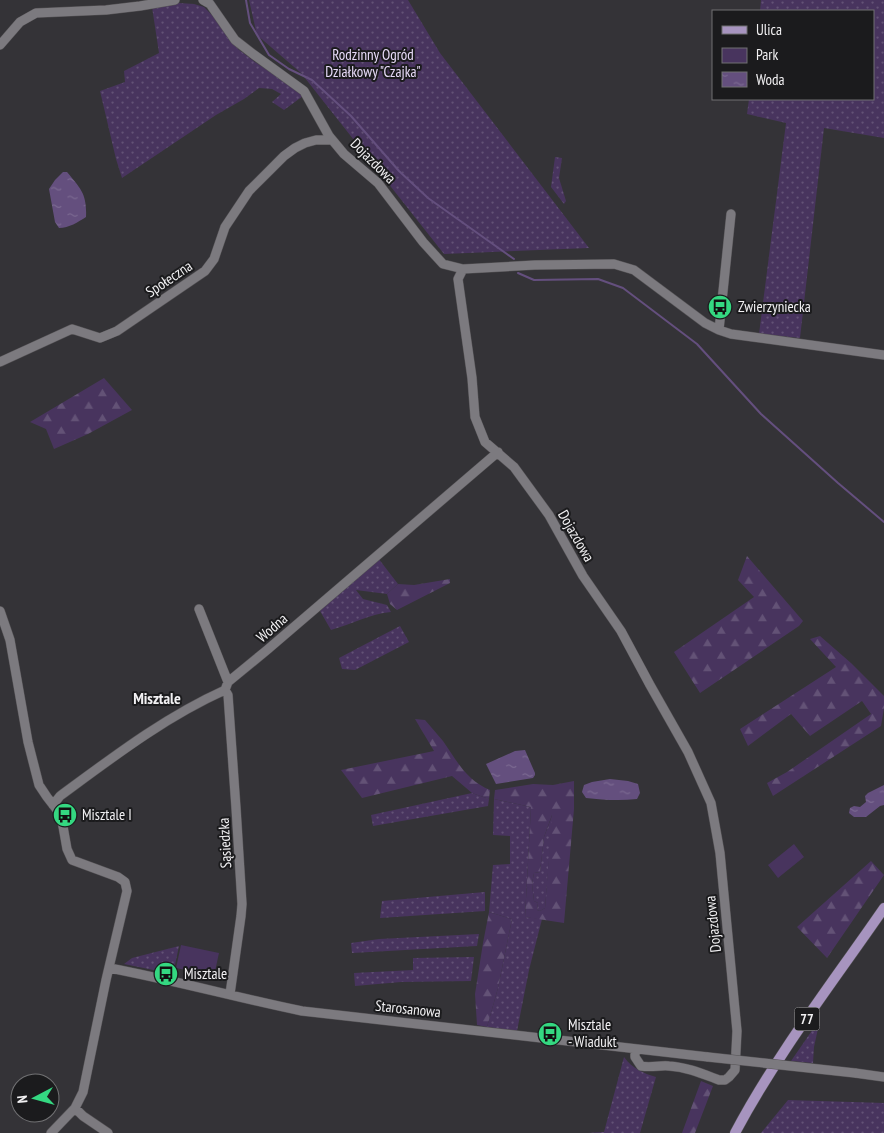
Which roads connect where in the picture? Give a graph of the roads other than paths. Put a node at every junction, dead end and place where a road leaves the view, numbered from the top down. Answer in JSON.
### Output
{"nodes":[{"id":1,"x":175,"y":0,"type":"edge"},
{"id":2,"x":203,"y":0,"type":"edge"},
{"id":3,"x":0,"y":45,"type":"edge"},
{"id":4,"x":332,"y":140,"type":"junction"},
{"id":5,"x":731,"y":214,"type":"dead end"},
{"id":6,"x":443,"y":264,"type":"junction"},
{"id":7,"x":463,"y":268,"type":"junction"},
{"id":8,"x":458,"y":279,"type":"junction"},
{"id":9,"x":719,"y":330,"type":"junction"},
{"id":10,"x":884,"y":355,"type":"edge"},
{"id":11,"x":0,"y":362,"type":"edge"},
{"id":12,"x":498,"y":452,"type":"junction"},
{"id":13,"x":199,"y":609,"type":"dead end"},
{"id":14,"x":0,"y":611,"type":"edge"},
{"id":15,"x":226,"y":686,"type":"junction"},
{"id":16,"x":53,"y":805,"type":"junction"},
{"id":17,"x":884,"y":908,"type":"edge"},
{"id":18,"x":109,"y":968,"type":"junction"},
{"id":19,"x":230,"y":994,"type":"junction"},
{"id":20,"x":635,"y":1049,"type":"junction"},
{"id":21,"x":884,"y":1076,"type":"edge"},
{"id":22,"x":75,"y":1108,"type":"junction"},
{"id":23,"x":51,"y":1133,"type":"edge"},
{"id":24,"x":108,"y":1133,"type":"edge"},
{"id":25,"x":735,"y":1133,"type":"edge"}],
"edges":[{"from":1,"to":3,"type":"street"},
{"from":2,"to":4,"type":"street","name":"Dojazdowa"},
{"from":4,"to":6,"type":"street","name":"Dojazdowa"},
{"from":4,"to":11,"type":"street","name":"Społeczna"},
{"from":5,"to":9,"type":"street"},
{"from":6,"to":7,"type":"street"},
{"from":6,"to":8,"type":"street","name":"Dojazdowa"},
{"from":7,"to":8,"type":"street"},
{"from":7,"to":9,"type":"street"},
{"from":8,"to":12,"type":"street","name":"Dojazdowa"},
{"from":9,"to":10,"type":"street"},
{"from":12,"to":15,"type":"street","name":"Wodna"},
{"from":12,"to":20,"type":"street","name":"Dojazdowa"},
{"from":13,"to":15,"type":"street","name":"Sąsiedzka"},
{"from":14,"to":16,"type":"street"},
{"from":15,"to":16,"type":"street","name":"Wodna"},
{"from":15,"to":19,"type":"street","name":"Sąsiedzka"},
{"from":16,"to":18,"type":"street"},
{"from":17,"to":25,"type":"main road","number":"77"},
{"from":18,"to":19,"type":"street","name":"Starosanowa"},
{"from":18,"to":22,"type":"street"},
{"from":19,"to":20,"type":"street","name":"Starosanowa"},
{"from":20,"to":21,"type":"street","name":"Starosanowa","bridge":true},
{"from":22,"to":23,"type":"street"},
{"from":22,"to":24,"type":"street"}]}
